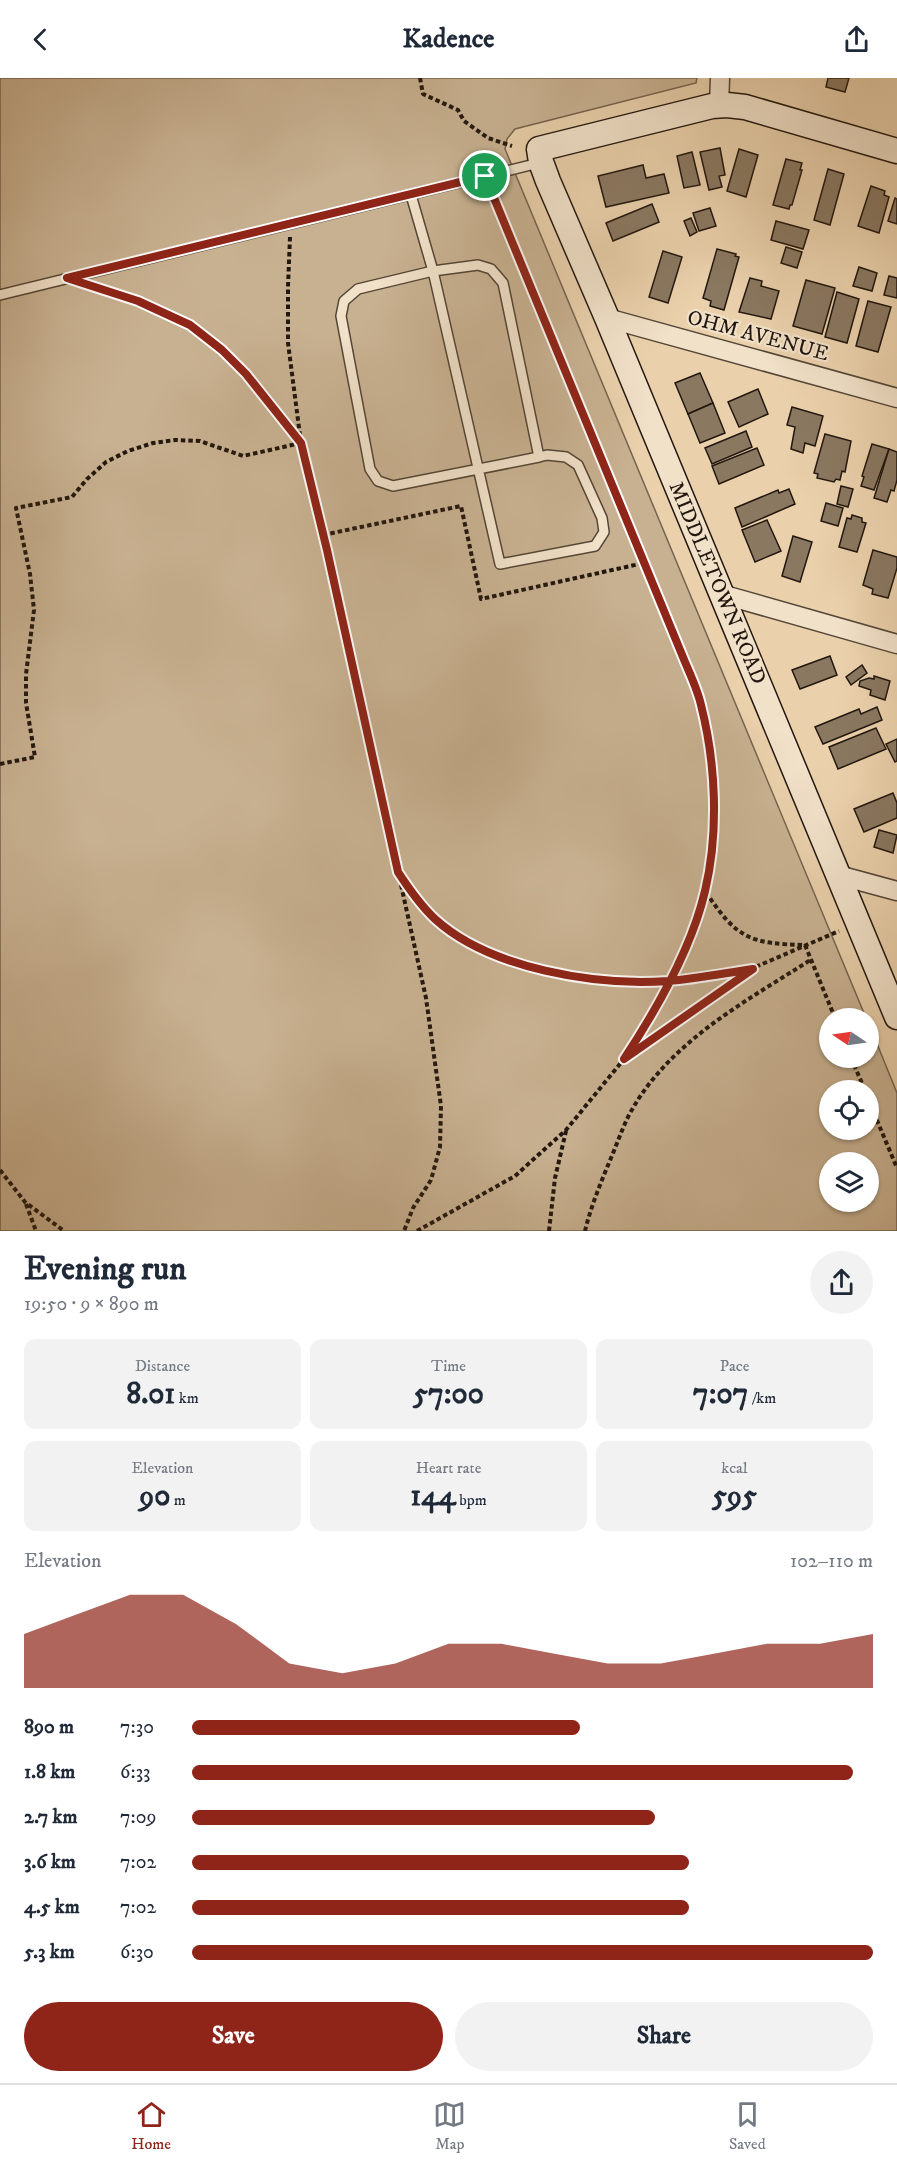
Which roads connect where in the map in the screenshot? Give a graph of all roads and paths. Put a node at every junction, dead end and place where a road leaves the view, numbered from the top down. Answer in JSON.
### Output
{"nodes":[{"id":1,"x":420,"y":78,"type":"edge"},
{"id":2,"x":720,"y":78,"type":"edge"},
{"id":3,"x":719,"y":105,"type":"junction"},
{"id":4,"x":512,"y":146,"type":"dead end"},
{"id":5,"x":897,"y":151,"type":"edge"},
{"id":6,"x":540,"y":155,"type":"junction"},
{"id":7,"x":485,"y":176,"type":"junction"},
{"id":8,"x":411,"y":195,"type":"junction"},
{"id":9,"x":291,"y":224,"type":"junction"},
{"id":10,"x":433,"y":271,"type":"junction"},
{"id":11,"x":67,"y":278,"type":"junction"},
{"id":12,"x":0,"y":294,"type":"edge"},
{"id":13,"x":607,"y":318,"type":"junction"},
{"id":14,"x":897,"y":398,"type":"edge"},
{"id":15,"x":301,"y":443,"type":"junction"},
{"id":16,"x":538,"y":457,"type":"junction"},
{"id":17,"x":478,"y":470,"type":"junction"},
{"id":18,"x":721,"y":594,"type":"junction"},
{"id":19,"x":897,"y":644,"type":"edge"},
{"id":20,"x":0,"y":764,"type":"edge"},
{"id":21,"x":398,"y":872,"type":"junction"},
{"id":22,"x":838,"y":875,"type":"junction"},
{"id":23,"x":705,"y":891,"type":"junction"},
{"id":24,"x":897,"y":891,"type":"edge"},
{"id":25,"x":858,"y":924,"type":"junction"},
{"id":26,"x":804,"y":945,"type":"junction"},
{"id":27,"x":812,"y":959,"type":"junction"},
{"id":28,"x":753,"y":969,"type":"junction"},
{"id":29,"x":669,"y":981,"type":"junction"},
{"id":30,"x":831,"y":1008,"type":"edge"},
{"id":31,"x":897,"y":1017,"type":"edge"},
{"id":32,"x":624,"y":1059,"type":"junction"},
{"id":33,"x":879,"y":1125,"type":"edge"},
{"id":34,"x":566,"y":1130,"type":"junction"},
{"id":35,"x":897,"y":1168,"type":"edge"},
{"id":36,"x":0,"y":1170,"type":"edge"},
{"id":37,"x":25,"y":1202,"type":"junction"},
{"id":38,"x":36,"y":1231,"type":"edge"},
{"id":39,"x":64,"y":1231,"type":"edge"},
{"id":40,"x":404,"y":1231,"type":"edge"},
{"id":41,"x":417,"y":1231,"type":"edge"},
{"id":42,"x":549,"y":1231,"type":"edge"},
{"id":43,"x":585,"y":1231,"type":"edge"}],
"edges":[{"from":1,"to":4,"type":"path"},
{"from":2,"to":3,"type":"street"},
{"from":3,"to":5,"type":"street"},
{"from":3,"to":6,"type":"street"},
{"from":6,"to":7,"type":"lane"},
{"from":6,"to":13,"type":"street","name":"MIDDLETOWN ROAD"},
{"from":7,"to":8,"type":"lane"},
{"from":7,"to":23,"type":"path"},
{"from":8,"to":9,"type":"lane"},
{"from":8,"to":10,"type":"lane"},
{"from":9,"to":11,"type":"lane"},
{"from":9,"to":15,"type":"path"},
{"from":10,"to":16,"type":"lane"},
{"from":10,"to":17,"type":"lane"},
{"from":10,"to":17,"type":"lane"},
{"from":11,"to":12,"type":"lane"},
{"from":11,"to":15,"type":"path"},
{"from":13,"to":14,"type":"street","name":"OHM AVENUE"},
{"from":13,"to":18,"type":"street","name":"MIDDLETOWN ROAD"},
{"from":15,"to":20,"type":"path"},
{"from":15,"to":21,"type":"path"},
{"from":16,"to":17,"type":"lane"},
{"from":16,"to":17,"type":"lane"},
{"from":18,"to":19,"type":"street"},
{"from":18,"to":22,"type":"street","name":"MIDDLETOWN ROAD"},
{"from":21,"to":29,"type":"path"},
{"from":21,"to":40,"type":"path"},
{"from":22,"to":24,"type":"street"},
{"from":22,"to":25,"type":"street","name":"MIDDLETOWN ROAD"},
{"from":23,"to":26,"type":"path"},
{"from":23,"to":29,"type":"path"},
{"from":25,"to":26,"type":"path"},
{"from":25,"to":31,"type":"street","name":"MIDDLETOWN ROAD"},
{"from":26,"to":27,"type":"path"},
{"from":26,"to":28,"type":"path"},
{"from":27,"to":30,"type":"path"},
{"from":27,"to":43,"type":"path"},
{"from":28,"to":29,"type":"path"},
{"from":28,"to":32,"type":"path"},
{"from":29,"to":32,"type":"path"},
{"from":32,"to":34,"type":"path"},
{"from":33,"to":35,"type":"path"},
{"from":34,"to":41,"type":"path"},
{"from":34,"to":42,"type":"path"},
{"from":36,"to":37,"type":"path"},
{"from":37,"to":38,"type":"path"},
{"from":37,"to":39,"type":"path"}]}
